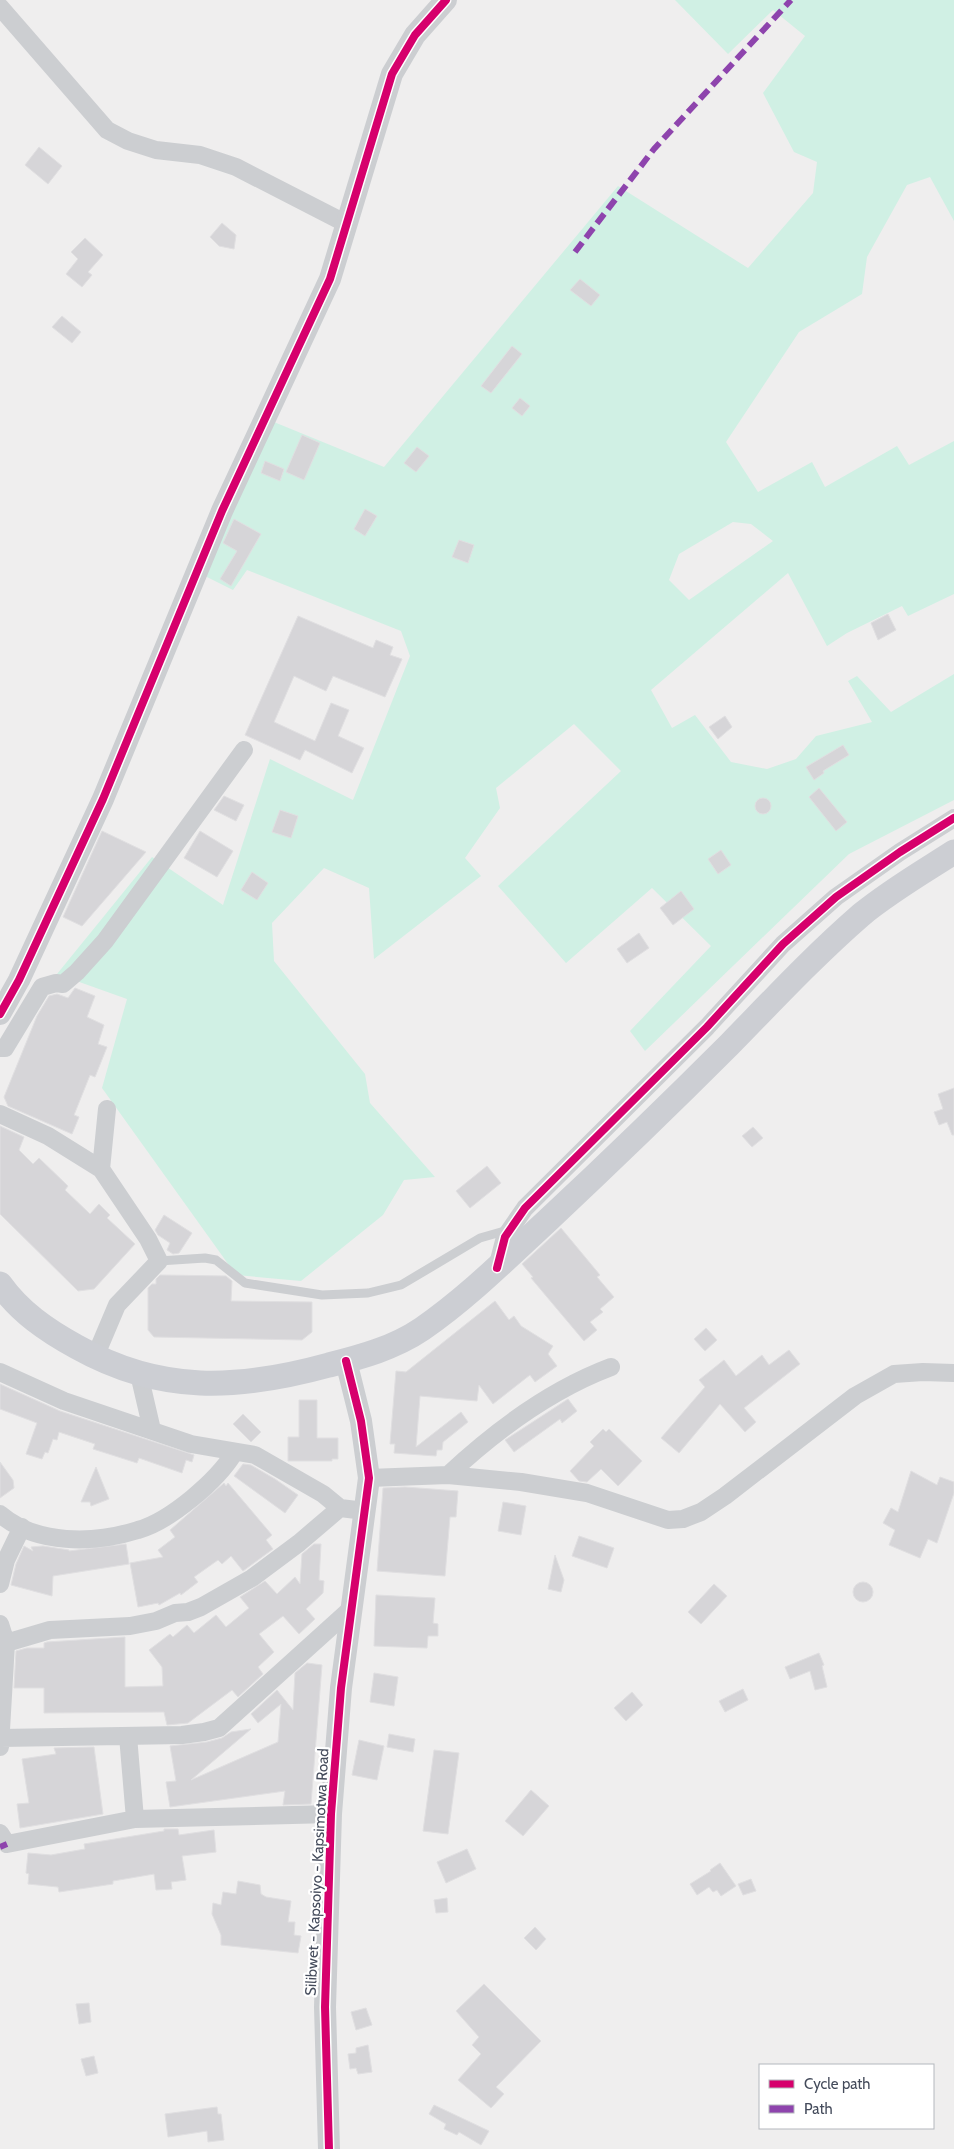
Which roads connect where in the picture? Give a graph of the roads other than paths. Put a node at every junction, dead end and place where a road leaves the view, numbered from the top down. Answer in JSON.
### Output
{"nodes":[{"id":1,"x":446,"y":0,"type":"edge"},
{"id":2,"x":0,"y":7,"type":"edge"},
{"id":3,"x":347,"y":224,"type":"junction"},
{"id":4,"x":244,"y":750,"type":"dead end"},
{"id":5,"x":954,"y":818,"type":"edge"},
{"id":6,"x":954,"y":852,"type":"edge"},
{"id":7,"x":0,"y":1014,"type":"edge"},
{"id":8,"x":0,"y":1048,"type":"edge"},
{"id":9,"x":107,"y":1109,"type":"dead end"},
{"id":10,"x":0,"y":1114,"type":"edge"},
{"id":11,"x":101,"y":1169,"type":"junction"},
{"id":12,"x":509,"y":1230,"type":"junction"},
{"id":13,"x":159,"y":1261,"type":"junction"},
{"id":14,"x":498,"y":1268,"type":"junction"},
{"id":15,"x":4,"y":1296,"type":"edge"},
{"id":16,"x":94,"y":1357,"type":"junction"},
{"id":17,"x":346,"y":1361,"type":"junction"},
{"id":18,"x":611,"y":1367,"type":"dead end"},
{"id":19,"x":0,"y":1372,"type":"edge"},
{"id":20,"x":954,"y":1373,"type":"edge"},
{"id":21,"x":139,"y":1374,"type":"junction"},
{"id":22,"x":152,"y":1430,"type":"junction"},
{"id":23,"x":234,"y":1453,"type":"junction"},
{"id":24,"x":448,"y":1475,"type":"junction"},
{"id":25,"x":369,"y":1478,"type":"junction"},
{"id":26,"x":340,"y":1508,"type":"junction"},
{"id":27,"x":365,"y":1511,"type":"junction"},
{"id":28,"x":0,"y":1514,"type":"edge"},
{"id":29,"x":22,"y":1528,"type":"junction"},
{"id":30,"x":0,"y":1584,"type":"edge"},
{"id":31,"x":353,"y":1607,"type":"junction"},
{"id":32,"x":0,"y":1624,"type":"edge"},
{"id":33,"x":6,"y":1643,"type":"junction"},
{"id":34,"x":128,"y":1736,"type":"junction"},
{"id":35,"x":1,"y":1742,"type":"edge"},
{"id":36,"x":331,"y":1814,"type":"junction"},
{"id":37,"x":135,"y":1819,"type":"junction"},
{"id":38,"x":0,"y":1833,"type":"edge"},
{"id":39,"x":329,"y":2149,"type":"edge"}],
"edges":[{"from":1,"to":3,"type":"street"},
{"from":2,"to":3,"type":"street"},
{"from":3,"to":7,"type":"street"},
{"from":4,"to":8,"type":"street"},
{"from":5,"to":12,"type":"street"},
{"from":6,"to":14,"type":"main road"},
{"from":9,"to":11,"type":"street"},
{"from":10,"to":11,"type":"street"},
{"from":11,"to":13,"type":"street"},
{"from":12,"to":13,"type":"lane"},
{"from":12,"to":14,"type":"street"},
{"from":13,"to":16,"type":"street"},
{"from":14,"to":17,"type":"main road"},
{"from":15,"to":16,"type":"main road"},
{"from":16,"to":21,"type":"main road"},
{"from":17,"to":21,"type":"main road"},
{"from":17,"to":25,"type":"street","name":"Silibwet - Kapsoiyo - Kapsimotwa Road"},
{"from":18,"to":24,"type":"street"},
{"from":19,"to":22,"type":"street"},
{"from":20,"to":24,"type":"street"},
{"from":21,"to":22,"type":"street"},
{"from":22,"to":23,"type":"street"},
{"from":23,"to":26,"type":"street"},
{"from":23,"to":29,"type":"street"},
{"from":24,"to":25,"type":"street"},
{"from":25,"to":27,"type":"street","name":"Silibwet - Kapsoiyo - Kapsimotwa Road"},
{"from":26,"to":27,"type":"street"},
{"from":26,"to":33,"type":"street"},
{"from":27,"to":31,"type":"street","name":"Silibwet - Kapsoiyo - Kapsimotwa Road"},
{"from":28,"to":29,"type":"street"},
{"from":29,"to":30,"type":"street"},
{"from":31,"to":34,"type":"street"},
{"from":31,"to":36,"type":"street","name":"Silibwet - Kapsoiyo - Kapsimotwa Road"},
{"from":32,"to":33,"type":"street"},
{"from":33,"to":35,"type":"street"},
{"from":34,"to":35,"type":"street"},
{"from":34,"to":37,"type":"street"},
{"from":36,"to":37,"type":"street"},
{"from":36,"to":39,"type":"street","name":"Silibwet - Kapsoiyo - Kapsimotwa Road"},
{"from":37,"to":38,"type":"street"}]}
